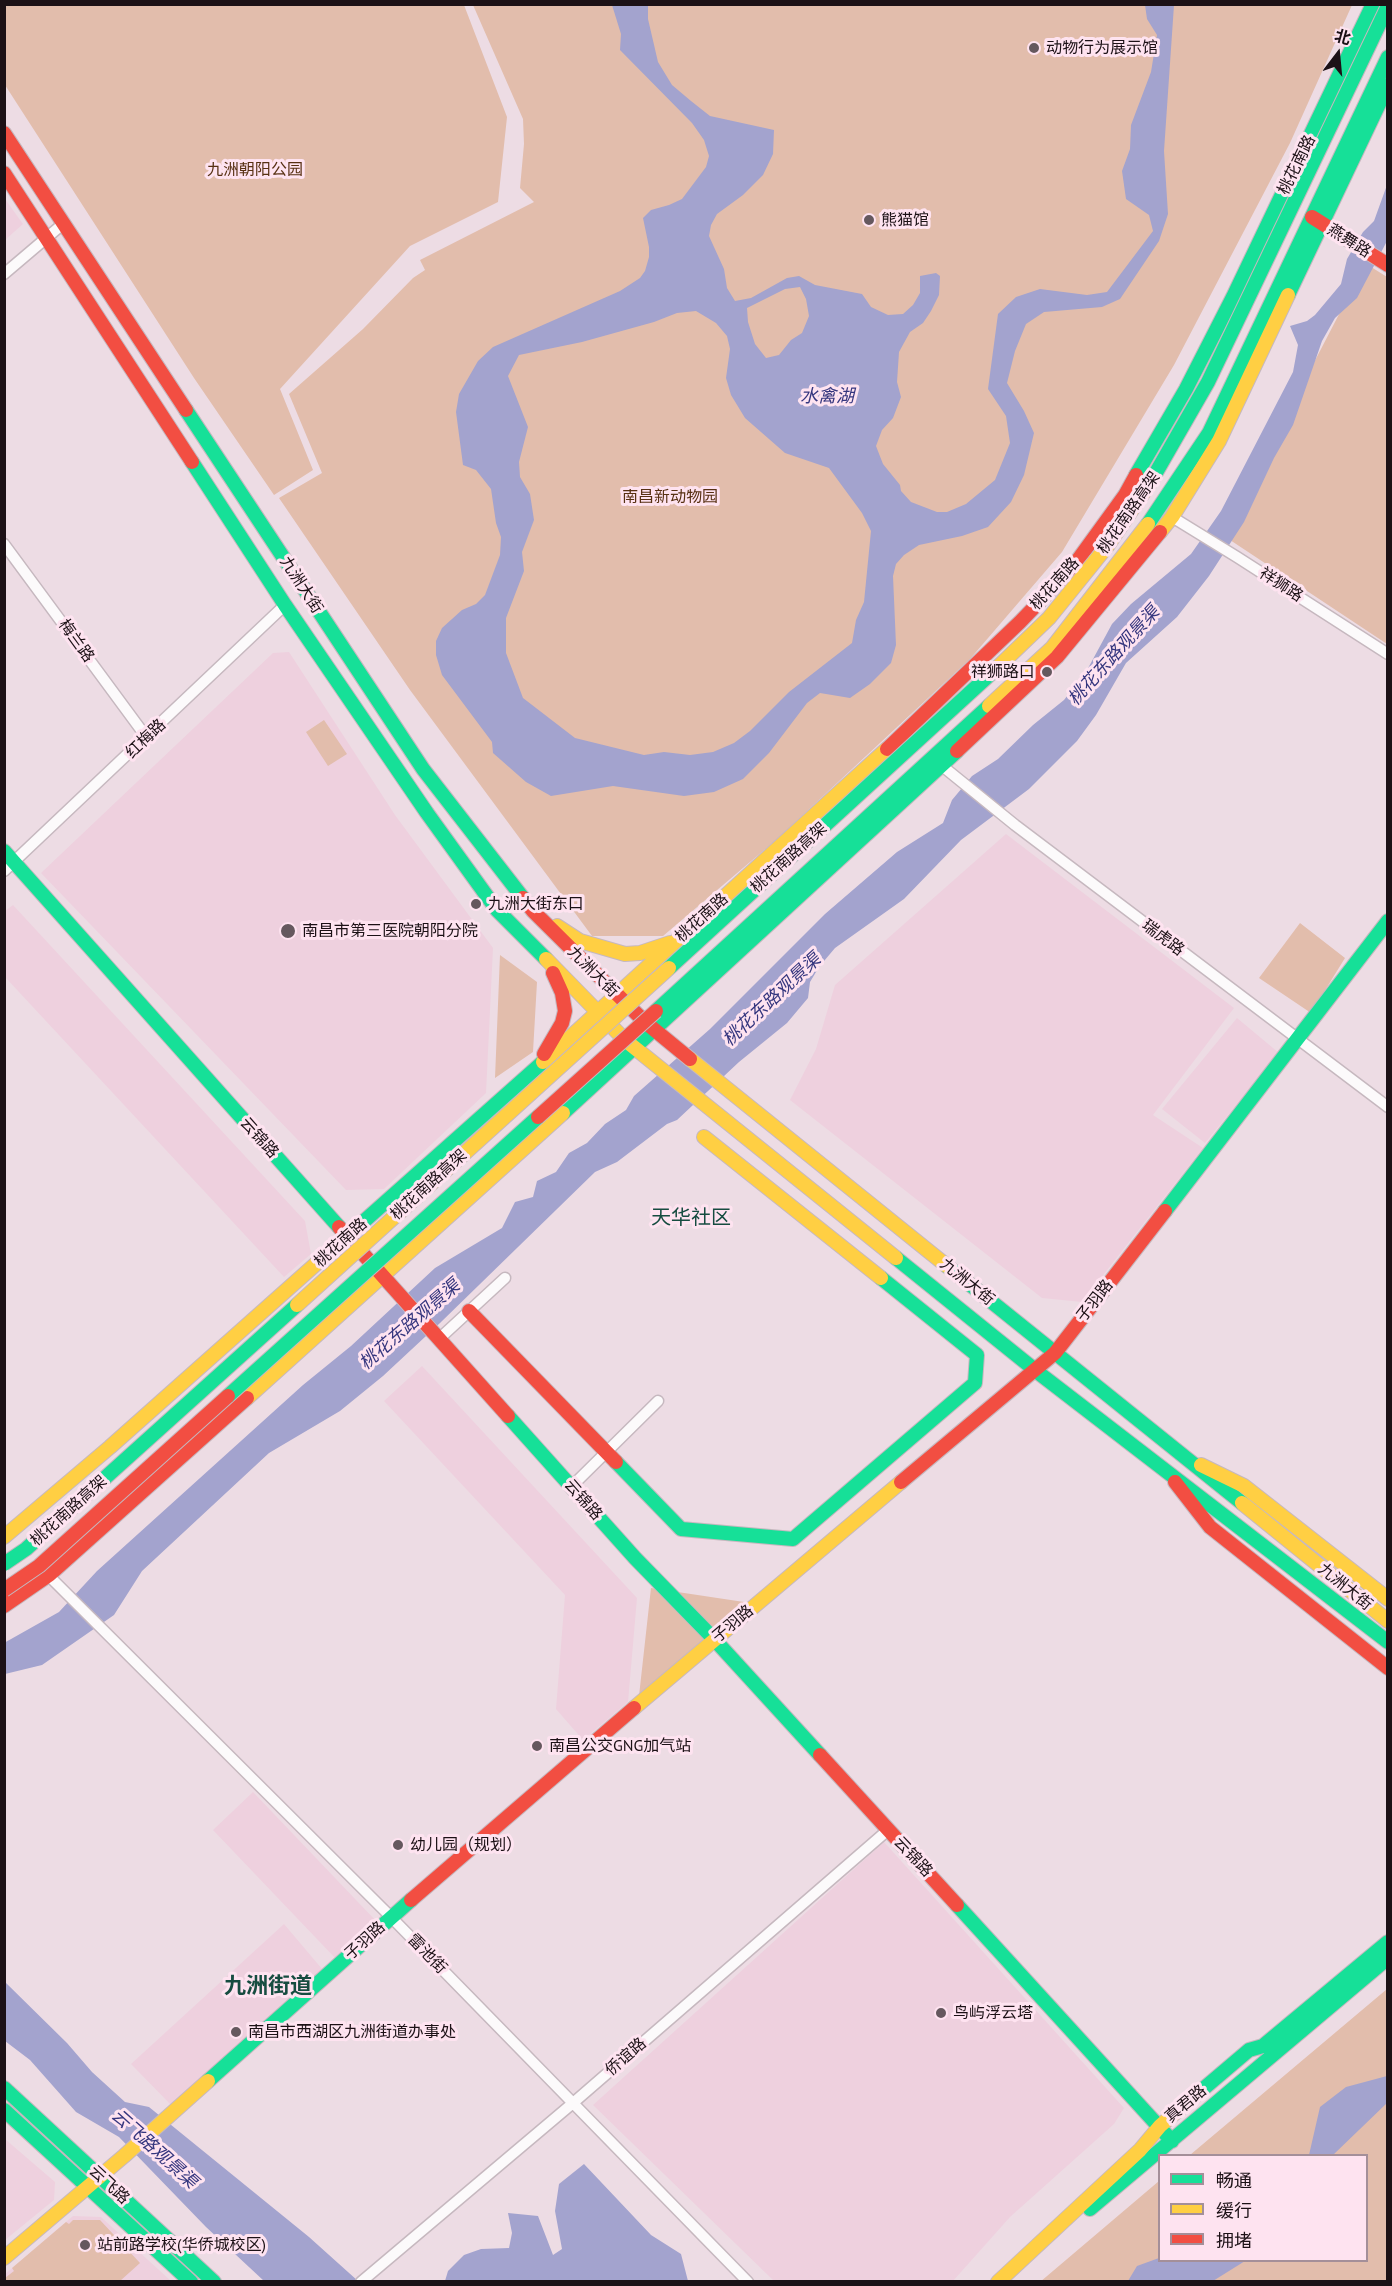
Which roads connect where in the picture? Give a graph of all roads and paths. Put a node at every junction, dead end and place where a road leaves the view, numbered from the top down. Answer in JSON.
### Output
{"nodes":[{"id":1,"x":1373,"y":4,"type":"edge"},
{"id":2,"x":1388,"y":6,"type":"edge"},
{"id":3,"x":1388,"y":57,"type":"edge"},
{"id":4,"x":1388,"y":85,"type":"edge"},
{"id":5,"x":4,"y":133,"type":"edge"},
{"id":6,"x":4,"y":173,"type":"edge"},
{"id":7,"x":1317,"y":220,"type":"junction"},
{"id":8,"x":64,"y":223,"type":"junction"},
{"id":9,"x":46,"y":237,"type":"junction"},
{"id":10,"x":1385,"y":264,"type":"edge"},
{"id":11,"x":4,"y":274,"type":"edge"},
{"id":12,"x":1172,"y":517,"type":"junction"},
{"id":13,"x":4,"y":544,"type":"edge"},
{"id":14,"x":285,"y":606,"type":"junction"},
{"id":15,"x":1388,"y":654,"type":"edge"},
{"id":16,"x":147,"y":738,"type":"junction"},
{"id":17,"x":941,"y":765,"type":"junction"},
{"id":18,"x":8,"y":861,"type":"edge"},
{"id":19,"x":497,"y":910,"type":"junction"},
{"id":20,"x":533,"y":911,"type":"junction"},
{"id":21,"x":1388,"y":921,"type":"edge"},
{"id":22,"x":679,"y":939,"type":"junction"},
{"id":23,"x":616,"y":996,"type":"junction"},
{"id":24,"x":597,"y":1014,"type":"junction"},
{"id":25,"x":654,"y":1030,"type":"junction"},
{"id":26,"x":1296,"y":1039,"type":"junction"},
{"id":27,"x":634,"y":1048,"type":"junction"},
{"id":28,"x":659,"y":1068,"type":"junction"},
{"id":29,"x":530,"y":1074,"type":"junction"},
{"id":30,"x":604,"y":1076,"type":"junction"},
{"id":31,"x":1388,"y":1107,"type":"edge"},
{"id":32,"x":704,"y":1137,"type":"dead end"},
{"id":33,"x":348,"y":1237,"type":"junction"},
{"id":34,"x":505,"y":1278,"type":"dead end"},
{"id":35,"x":389,"y":1281,"type":"junction"},
{"id":36,"x":469,"y":1311,"type":"junction"},
{"id":37,"x":438,"y":1336,"type":"junction"},
{"id":38,"x":1055,"y":1353,"type":"junction"},
{"id":39,"x":1035,"y":1370,"type":"junction"},
{"id":40,"x":1053,"y":1384,"type":"junction"},
{"id":41,"x":1013,"y":1388,"type":"junction"},
{"id":42,"x":657,"y":1401,"type":"dead end"},
{"id":43,"x":606,"y":1452,"type":"junction"},
{"id":44,"x":1179,"y":1454,"type":"junction"},
{"id":45,"x":1166,"y":1470,"type":"junction"},
{"id":46,"x":571,"y":1486,"type":"junction"},
{"id":47,"x":6,"y":1532,"type":"edge"},
{"id":48,"x":26,"y":1549,"type":"junction"},
{"id":49,"x":4,"y":1564,"type":"edge"},
{"id":50,"x":44,"y":1571,"type":"junction"},
{"id":51,"x":4,"y":1590,"type":"edge"},
{"id":52,"x":1388,"y":1599,"type":"edge"},
{"id":53,"x":4,"y":1606,"type":"edge"},
{"id":54,"x":1388,"y":1621,"type":"edge"},
{"id":55,"x":714,"y":1639,"type":"junction"},
{"id":56,"x":1388,"y":1642,"type":"edge"},
{"id":57,"x":1388,"y":1668,"type":"edge"},
{"id":58,"x":888,"y":1830,"type":"junction"},
{"id":59,"x":391,"y":1917,"type":"junction"},
{"id":60,"x":1388,"y":1942,"type":"edge"},
{"id":61,"x":1388,"y":1958,"type":"edge"},
{"id":62,"x":4,"y":2088,"type":"edge"},
{"id":63,"x":573,"y":2103,"type":"junction"},
{"id":64,"x":4,"y":2110,"type":"edge"},
{"id":65,"x":1160,"y":2126,"type":"junction"},
{"id":66,"x":1172,"y":2140,"type":"junction"},
{"id":67,"x":100,"y":2176,"type":"junction"},
{"id":68,"x":89,"y":2186,"type":"junction"},
{"id":69,"x":4,"y":2258,"type":"edge"},
{"id":70,"x":191,"y":2282,"type":"edge"},
{"id":71,"x":214,"y":2282,"type":"edge"},
{"id":72,"x":361,"y":2282,"type":"edge"},
{"id":73,"x":748,"y":2282,"type":"edge"},
{"id":74,"x":998,"y":2282,"type":"edge"},
{"id":75,"x":1009,"y":2282,"type":"edge"}],
"edges":[{"from":1,"to":22,"type":"main road","name":"桃花南路"},
{"from":2,"to":48,"type":"main road","name":"桃花南路高架","bridge":true},
{"from":3,"to":7,"type":"main road","name":"桃花南路高架"},
{"from":4,"to":7,"type":"main road"},
{"from":5,"to":8,"type":"main road","name":"九洲大街"},
{"from":6,"to":9,"type":"main road","name":"九洲大街"},
{"from":7,"to":10,"type":"main road","name":"燕舞路"},
{"from":7,"to":12,"type":"main road"},
{"from":7,"to":50,"type":"main road","name":"桃花南路高架","bridge":true},
{"from":8,"to":9,"type":"street"},
{"from":8,"to":20,"type":"main road","name":"九洲大街"},
{"from":9,"to":11,"type":"street"},
{"from":9,"to":14,"type":"main road","name":"九洲大街"},
{"from":12,"to":15,"type":"street","name":"祥狮路"},
{"from":12,"to":17,"type":"main road"},
{"from":13,"to":16,"type":"street","name":"梅兰路"},
{"from":14,"to":16,"type":"street","name":"红梅路"},
{"from":14,"to":19,"type":"main road","name":"九洲大街"},
{"from":16,"to":18,"type":"street","name":"红梅路"},
{"from":17,"to":25,"type":"main road"},
{"from":17,"to":26,"type":"street","name":"瑞虎路"},
{"from":18,"to":33,"type":"main road","name":"云锦路"},
{"from":19,"to":24,"type":"main road","name":"九洲大街"},
{"from":19,"to":29,"type":"main road"},
{"from":20,"to":22,"type":"main road"},
{"from":20,"to":23,"type":"main road","name":"九洲大街"},
{"from":21,"to":26,"type":"main road","name":"子羽路"},
{"from":22,"to":23,"type":"main road","name":"桃花南路"},
{"from":23,"to":24,"type":"main road","name":"桃花南路"},
{"from":23,"to":25,"type":"main road","name":"九洲大街"},
{"from":24,"to":27,"type":"main road","name":"九洲大街"},
{"from":24,"to":29,"type":"main road","name":"桃花南路"},
{"from":25,"to":27,"type":"main road"},
{"from":25,"to":38,"type":"main road","name":"九洲大街"},
{"from":26,"to":31,"type":"street","name":"瑞虎路"},
{"from":26,"to":38,"type":"main road","name":"子羽路"},
{"from":27,"to":28,"type":"main road","name":"九洲大街"},
{"from":27,"to":30,"type":"main road"},
{"from":28,"to":30,"type":"main road"},
{"from":28,"to":39,"type":"main road","name":"九洲大街"},
{"from":29,"to":33,"type":"main road","name":"桃花南路"},
{"from":30,"to":35,"type":"main road"},
{"from":32,"to":43,"type":"main road"},
{"from":33,"to":35,"type":"main road","name":"云锦路"},
{"from":33,"to":47,"type":"main road","name":"桃花南路"},
{"from":34,"to":36,"type":"street"},
{"from":35,"to":37,"type":"main road","name":"云锦路"},
{"from":35,"to":50,"type":"main road"},
{"from":36,"to":37,"type":"street"},
{"from":36,"to":43,"type":"main road"},
{"from":37,"to":46,"type":"main road","name":"云锦路"},
{"from":38,"to":39,"type":"main road","name":"子羽路"},
{"from":38,"to":44,"type":"main road","name":"九洲大街"},
{"from":39,"to":40,"type":"main road","name":"九洲大街"},
{"from":39,"to":41,"type":"main road","name":"子羽路"},
{"from":40,"to":41,"type":"main road"},
{"from":40,"to":45,"type":"main road","name":"九洲大街"},
{"from":41,"to":55,"type":"main road","name":"子羽路"},
{"from":42,"to":43,"type":"street"},
{"from":43,"to":46,"type":"street"},
{"from":44,"to":52,"type":"main road"},
{"from":44,"to":54,"type":"main road","name":"九洲大街"},
{"from":45,"to":56,"type":"main road","name":"九洲大街"},
{"from":45,"to":57,"type":"main road"},
{"from":46,"to":55,"type":"main road","name":"云锦路"},
{"from":47,"to":48,"type":"street"},
{"from":48,"to":49,"type":"main road","name":"桃花南路高架","bridge":true},
{"from":50,"to":51,"type":"main road","name":"桃花南路高架","bridge":true},
{"from":50,"to":53,"type":"main road"},
{"from":50,"to":59,"type":"street","name":"雷池街"},
{"from":55,"to":58,"type":"main road","name":"云锦路"},
{"from":55,"to":59,"type":"main road","name":"子羽路"},
{"from":58,"to":63,"type":"street","name":"侨谊路"},
{"from":58,"to":65,"type":"main road","name":"云锦路"},
{"from":59,"to":63,"type":"street","name":"雷池街"},
{"from":59,"to":67,"type":"main road","name":"子羽路"},
{"from":60,"to":65,"type":"main road","name":"真君路"},
{"from":61,"to":66,"type":"main road","name":"真君路"},
{"from":62,"to":67,"type":"main road","name":"云飞路"},
{"from":63,"to":72,"type":"street","name":"侨谊路"},
{"from":63,"to":73,"type":"street","name":"雷池街"},
{"from":64,"to":68,"type":"main road","name":"云飞路"},
{"from":65,"to":66,"type":"main road","name":"云锦路"},
{"from":65,"to":74,"type":"main road","name":"真君路"},
{"from":66,"to":75,"type":"main road","name":"真君路"},
{"from":67,"to":68,"type":"main road","name":"子羽路"},
{"from":67,"to":71,"type":"main road","name":"云飞路"},
{"from":68,"to":69,"type":"main road","name":"子羽路"},
{"from":68,"to":70,"type":"main road","name":"云飞路"}]}
